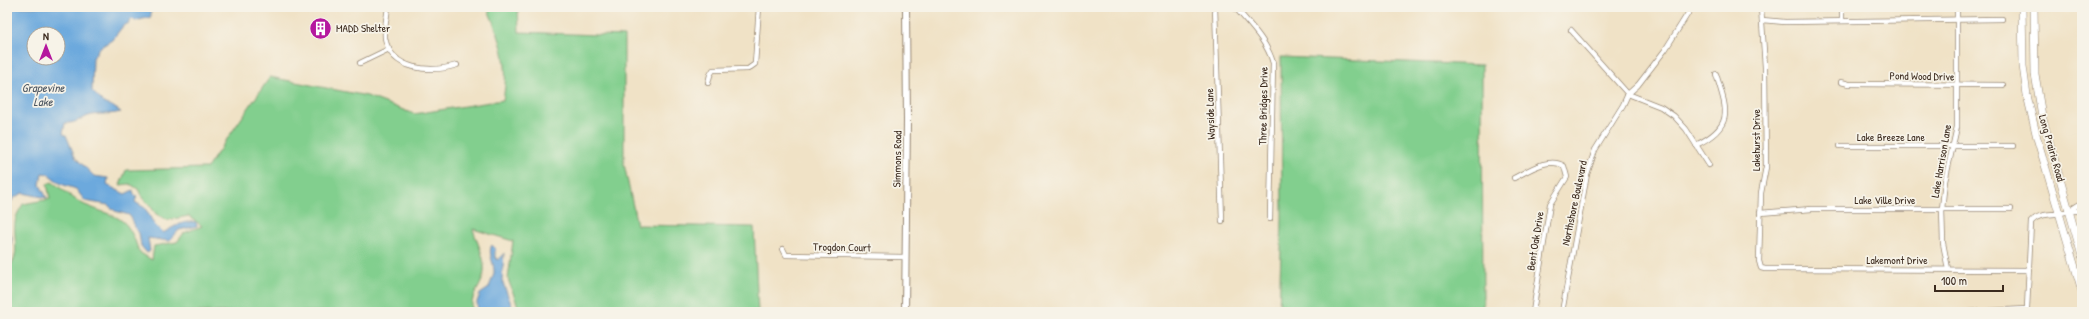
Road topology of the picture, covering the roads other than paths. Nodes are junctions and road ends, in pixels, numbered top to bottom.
1 (388, 7) edge
2 (758, 7) edge
3 (906, 7) edge
4 (1215, 7) edge
5 (1235, 7) edge
6 (1692, 7) edge
7 (1761, 7) edge
8 (1842, 7) edge
9 (1956, 7) edge
10 (2022, 7) edge
11 (2034, 7) edge
12 (1956, 19) junction
13 (2002, 19) dead end
14 (1762, 20) junction
15 (1842, 20) junction
16 (1571, 30) dead end
17 (389, 49) junction
18 (360, 64) dead end
19 (457, 65) dead end
20 (1716, 74) dead end
21 (1841, 82) dead end
22 (708, 83) dead end
23 (2003, 85) dead end
24 (1957, 86) junction
25 (1628, 94) junction
26 (1696, 145) junction
27 (1840, 146) dead end
28 (1953, 146) junction
29 (2013, 146) dead end
30 (1709, 165) dead end
31 (1514, 178) dead end
32 (2082, 203) edge
33 (1942, 209) junction
34 (2011, 209) dead end
35 (2069, 211) junction
36 (2082, 211) edge
37 (2060, 213) junction
38 (1760, 214) junction
39 (1270, 219) dead end
40 (1222, 221) dead end
41 (783, 249) dead end
42 (2082, 256) edge
43 (905, 257) junction
44 (1765, 269) joint
45 (1948, 269) junction
46 (2028, 270) junction
47 (2082, 291) edge
48 (2028, 311) edge
49 (905, 312) edge
50 (1533, 312) edge
51 (1562, 312) edge
52 (1968, 312) edge

1 - 17 street
2 - 22 street
3 - 43 street, Simmons Road
4 - 40 street, Wayside Lane
5 - 39 street, Three Bridges Drive
6 - 25 street, Northshore Boulevard
7 - 14 street, Lakehurst Drive
8 - 15 street
9 - 12 street, Lake Harrison Lane
10 - 37 main road, Long Prairie Road
11 - 35 main road, Long Prairie Road
12 - 13 street
12 - 15 street
12 - 24 street, Lake Harrison Lane
14 - 15 street
14 - 38 street, Lakehurst Drive
16 - 25 street
17 - 18 street
17 - 19 street
20 - 26 street
21 - 24 street, Pond Wood Drive
23 - 24 street, Pond Wood Drive
24 - 28 street, Lake Harrison Lane
25 - 26 street
25 - 51 street, Northshore Boulevard
26 - 30 street
27 - 28 street, Lake Breeze Lane
28 - 29 street, Lake Breeze Lane
28 - 33 street, Lake Harrison Lane
31 - 50 street, Bent Oak Drive
32 - 35 street
33 - 34 street, Lake Ville Drive
33 - 38 street, Lake Ville Drive
33 - 45 street, Lake Harrison Lane
35 - 36 street
35 - 37 street
35 - 42 main road, Long Prairie Road
37 - 46 street
37 - 47 main road, Long Prairie Road
38 - 44 street, Lakehurst Drive
41 - 43 street, Trogdon Court
43 - 49 street, Simmons Road
44 - 45 street, Lakemont Drive
45 - 46 street, Lakemont Drive
46 - 48 street
48 - 52 street

